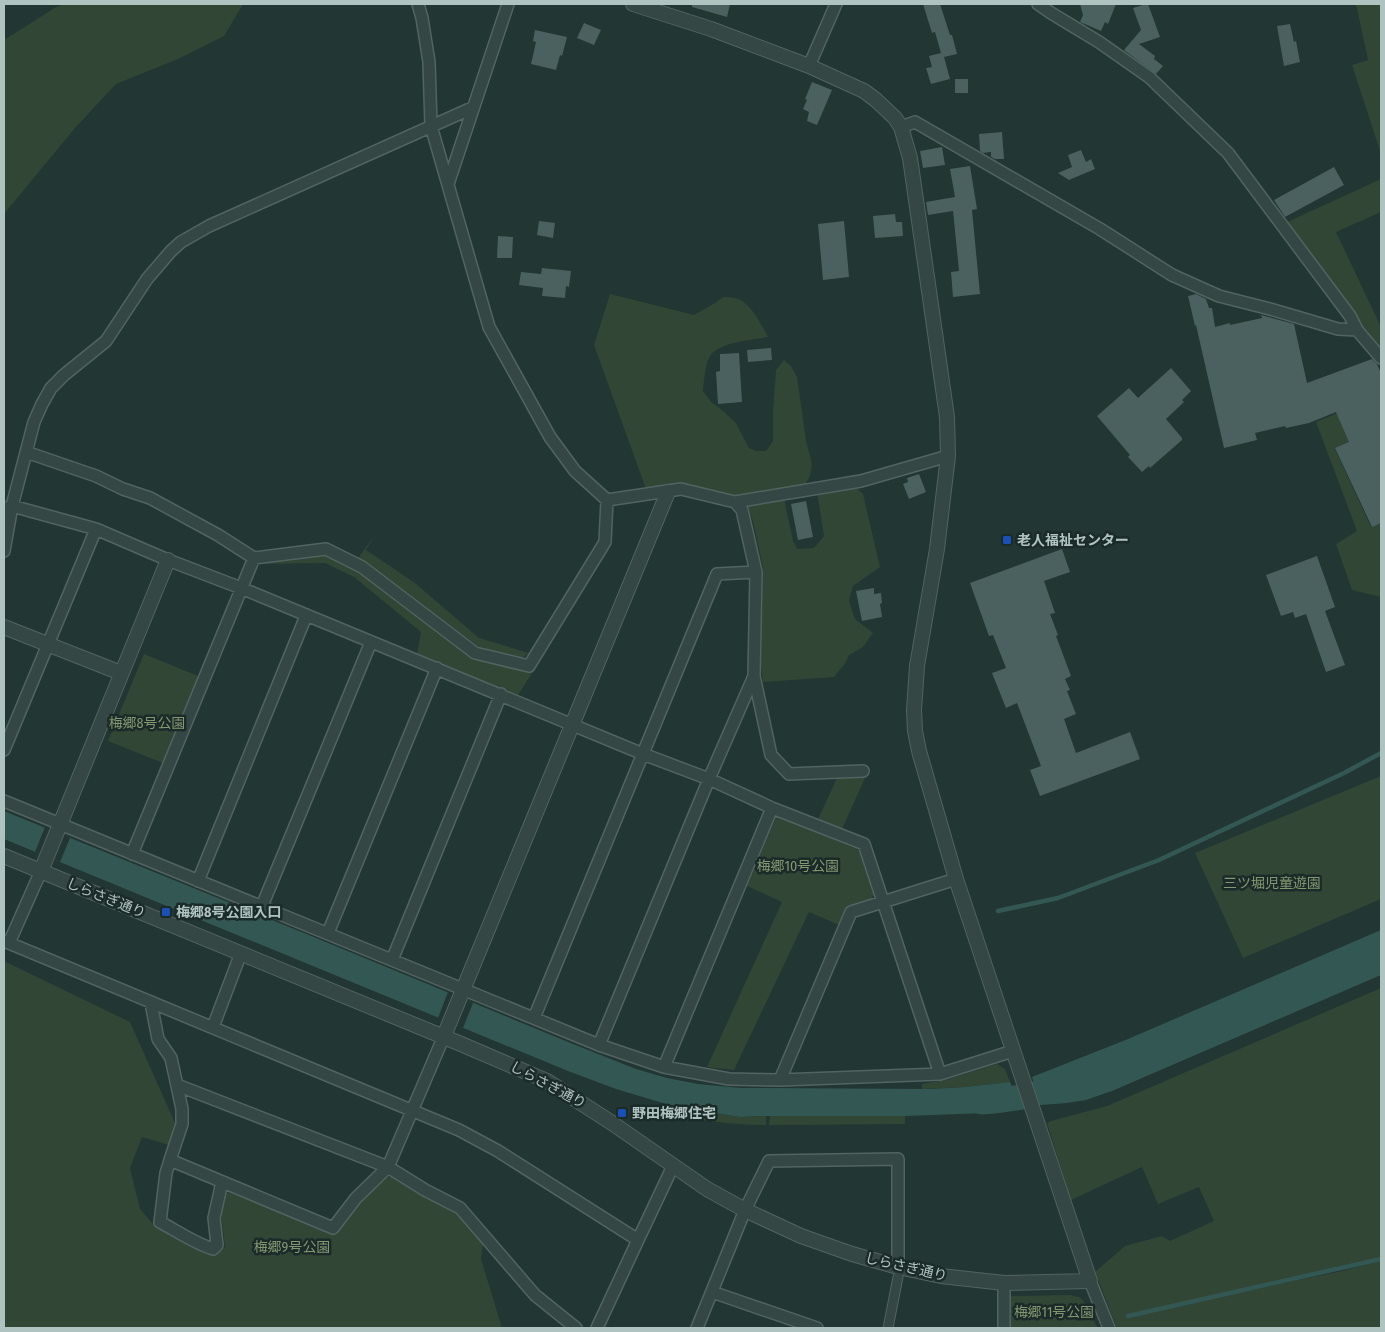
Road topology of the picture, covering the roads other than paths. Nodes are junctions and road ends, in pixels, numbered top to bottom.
1 (418, 4) edge
2 (508, 4) edge
3 (633, 4) edge
4 (836, 4) edge
5 (1038, 4) edge
6 (809, 66) junction
7 (472, 108) junction
8 (431, 126) junction
9 (901, 127) junction
10 (448, 184) junction
11 (1357, 330) junction
12 (1381, 358) edge
13 (26, 452) junction
14 (948, 456) junction
15 (668, 492) junction
16 (607, 500) junction
17 (735, 502) junction
18 (8, 508) edge
19 (96, 529) junction
20 (4, 551) edge
21 (254, 558) junction
22 (168, 560) junction
23 (756, 572) junction
24 (241, 588) junction
25 (306, 616) junction
26 (4, 627) edge
27 (371, 642) junction
28 (47, 644) junction
29 (437, 668) junction
30 (121, 673) junction
31 (754, 676) junction
32 (501, 694) junction
33 (4, 717) edge
34 (15, 722) junction
35 (573, 724) junction
36 (4, 750) edge
37 (643, 754) junction
38 (863, 770) dead end
39 (709, 779) junction
40 (4, 801) edge
41 (772, 808) junction
42 (58, 828) junction
43 (132, 854) junction
44 (4, 856) edge
45 (43, 865) junction
46 (956, 879) junction
47 (198, 881) junction
48 (883, 902) junction
49 (262, 906) junction
50 (328, 934) junction
51 (7, 942) edge
52 (241, 953) junction
53 (392, 960) junction
54 (462, 994) junction
55 (151, 1003) junction
56 (534, 1018) junction
57 (213, 1027) junction
58 (444, 1036) junction
59 (599, 1045) junction
60 (1013, 1051) junction
61 (664, 1067) junction
62 (940, 1074) junction
63 (780, 1080) junction
64 (178, 1085) junction
65 (412, 1111) junction
66 (170, 1160) junction
67 (673, 1166) junction
68 (388, 1167) junction
69 (222, 1182) junction
70 (746, 1210) junction
71 (638, 1240) junction
72 (898, 1272) junction
73 (1090, 1281) junction
74 (1004, 1284) junction
75 (712, 1292) junction
76 (576, 1328) edge
77 (596, 1328) edge
78 (697, 1328) edge
79 (817, 1328) edge
80 (888, 1328) edge
81 (1004, 1328) edge
82 (1109, 1328) edge

1 - 8 street
2 - 7 street
3 - 6 street
4 - 6 street
5 - 11 street
6 - 9 street
7 - 8 street
7 - 10 street
8 - 10 street
8 - 13 street
9 - 11 street
9 - 14 street
10 - 16 street
11 - 12 street
13 - 18 street
13 - 21 street
14 - 17 street
14 - 46 street
15 - 16 street
15 - 17 street
15 - 35 street
16 - 21 street
17 - 23 street
18 - 19 street
18 - 20 street
19 - 22 street
19 - 28 street
21 - 24 street
22 - 24 street
22 - 30 street
23 - 31 street
23 - 37 street
24 - 25 street
24 - 43 street
25 - 27 street
25 - 47 street
26 - 28 street
27 - 29 street
27 - 49 street
28 - 30 street
28 - 34 street
29 - 32 street
29 - 50 street
30 - 42 street
31 - 38 street
31 - 39 street
32 - 35 street
32 - 53 street
33 - 34 street
34 - 36 street
35 - 37 street
35 - 54 street
37 - 39 street
37 - 56 street
39 - 41 street
39 - 59 street
40 - 42 street
41 - 48 street
41 - 61 street
42 - 43 street
42 - 45 street
43 - 47 street
44 - 45 street, しらさぎ通り
45 - 51 street
45 - 52 street, しらさぎ通り
46 - 48 street
46 - 60 street
47 - 49 street
48 - 62 street
48 - 63 street
49 - 50 street
50 - 53 street
51 - 55 street
52 - 57 street
52 - 58 street, しらさぎ通り
53 - 54 street
54 - 56 street
54 - 58 street
55 - 57 street
55 - 64 street
56 - 59 street
57 - 65 street
58 - 65 street
58 - 67 street, しらさぎ通り
59 - 61 street
60 - 62 street
60 - 73 street
61 - 63 street
62 - 63 street
64 - 66 street
64 - 68 street
65 - 68 street
65 - 71 street
66 - 69 street
66 - 69 street
67 - 70 street, しらさぎ通り
67 - 71 street
68 - 69 street
68 - 76 street
70 - 72 street, しらさぎ通り
70 - 72 street
70 - 75 street
71 - 77 street
72 - 74 street, しらさぎ通り
72 - 80 street
73 - 74 street, しらさぎ通り
73 - 82 street
74 - 81 street
75 - 78 street
75 - 79 street

